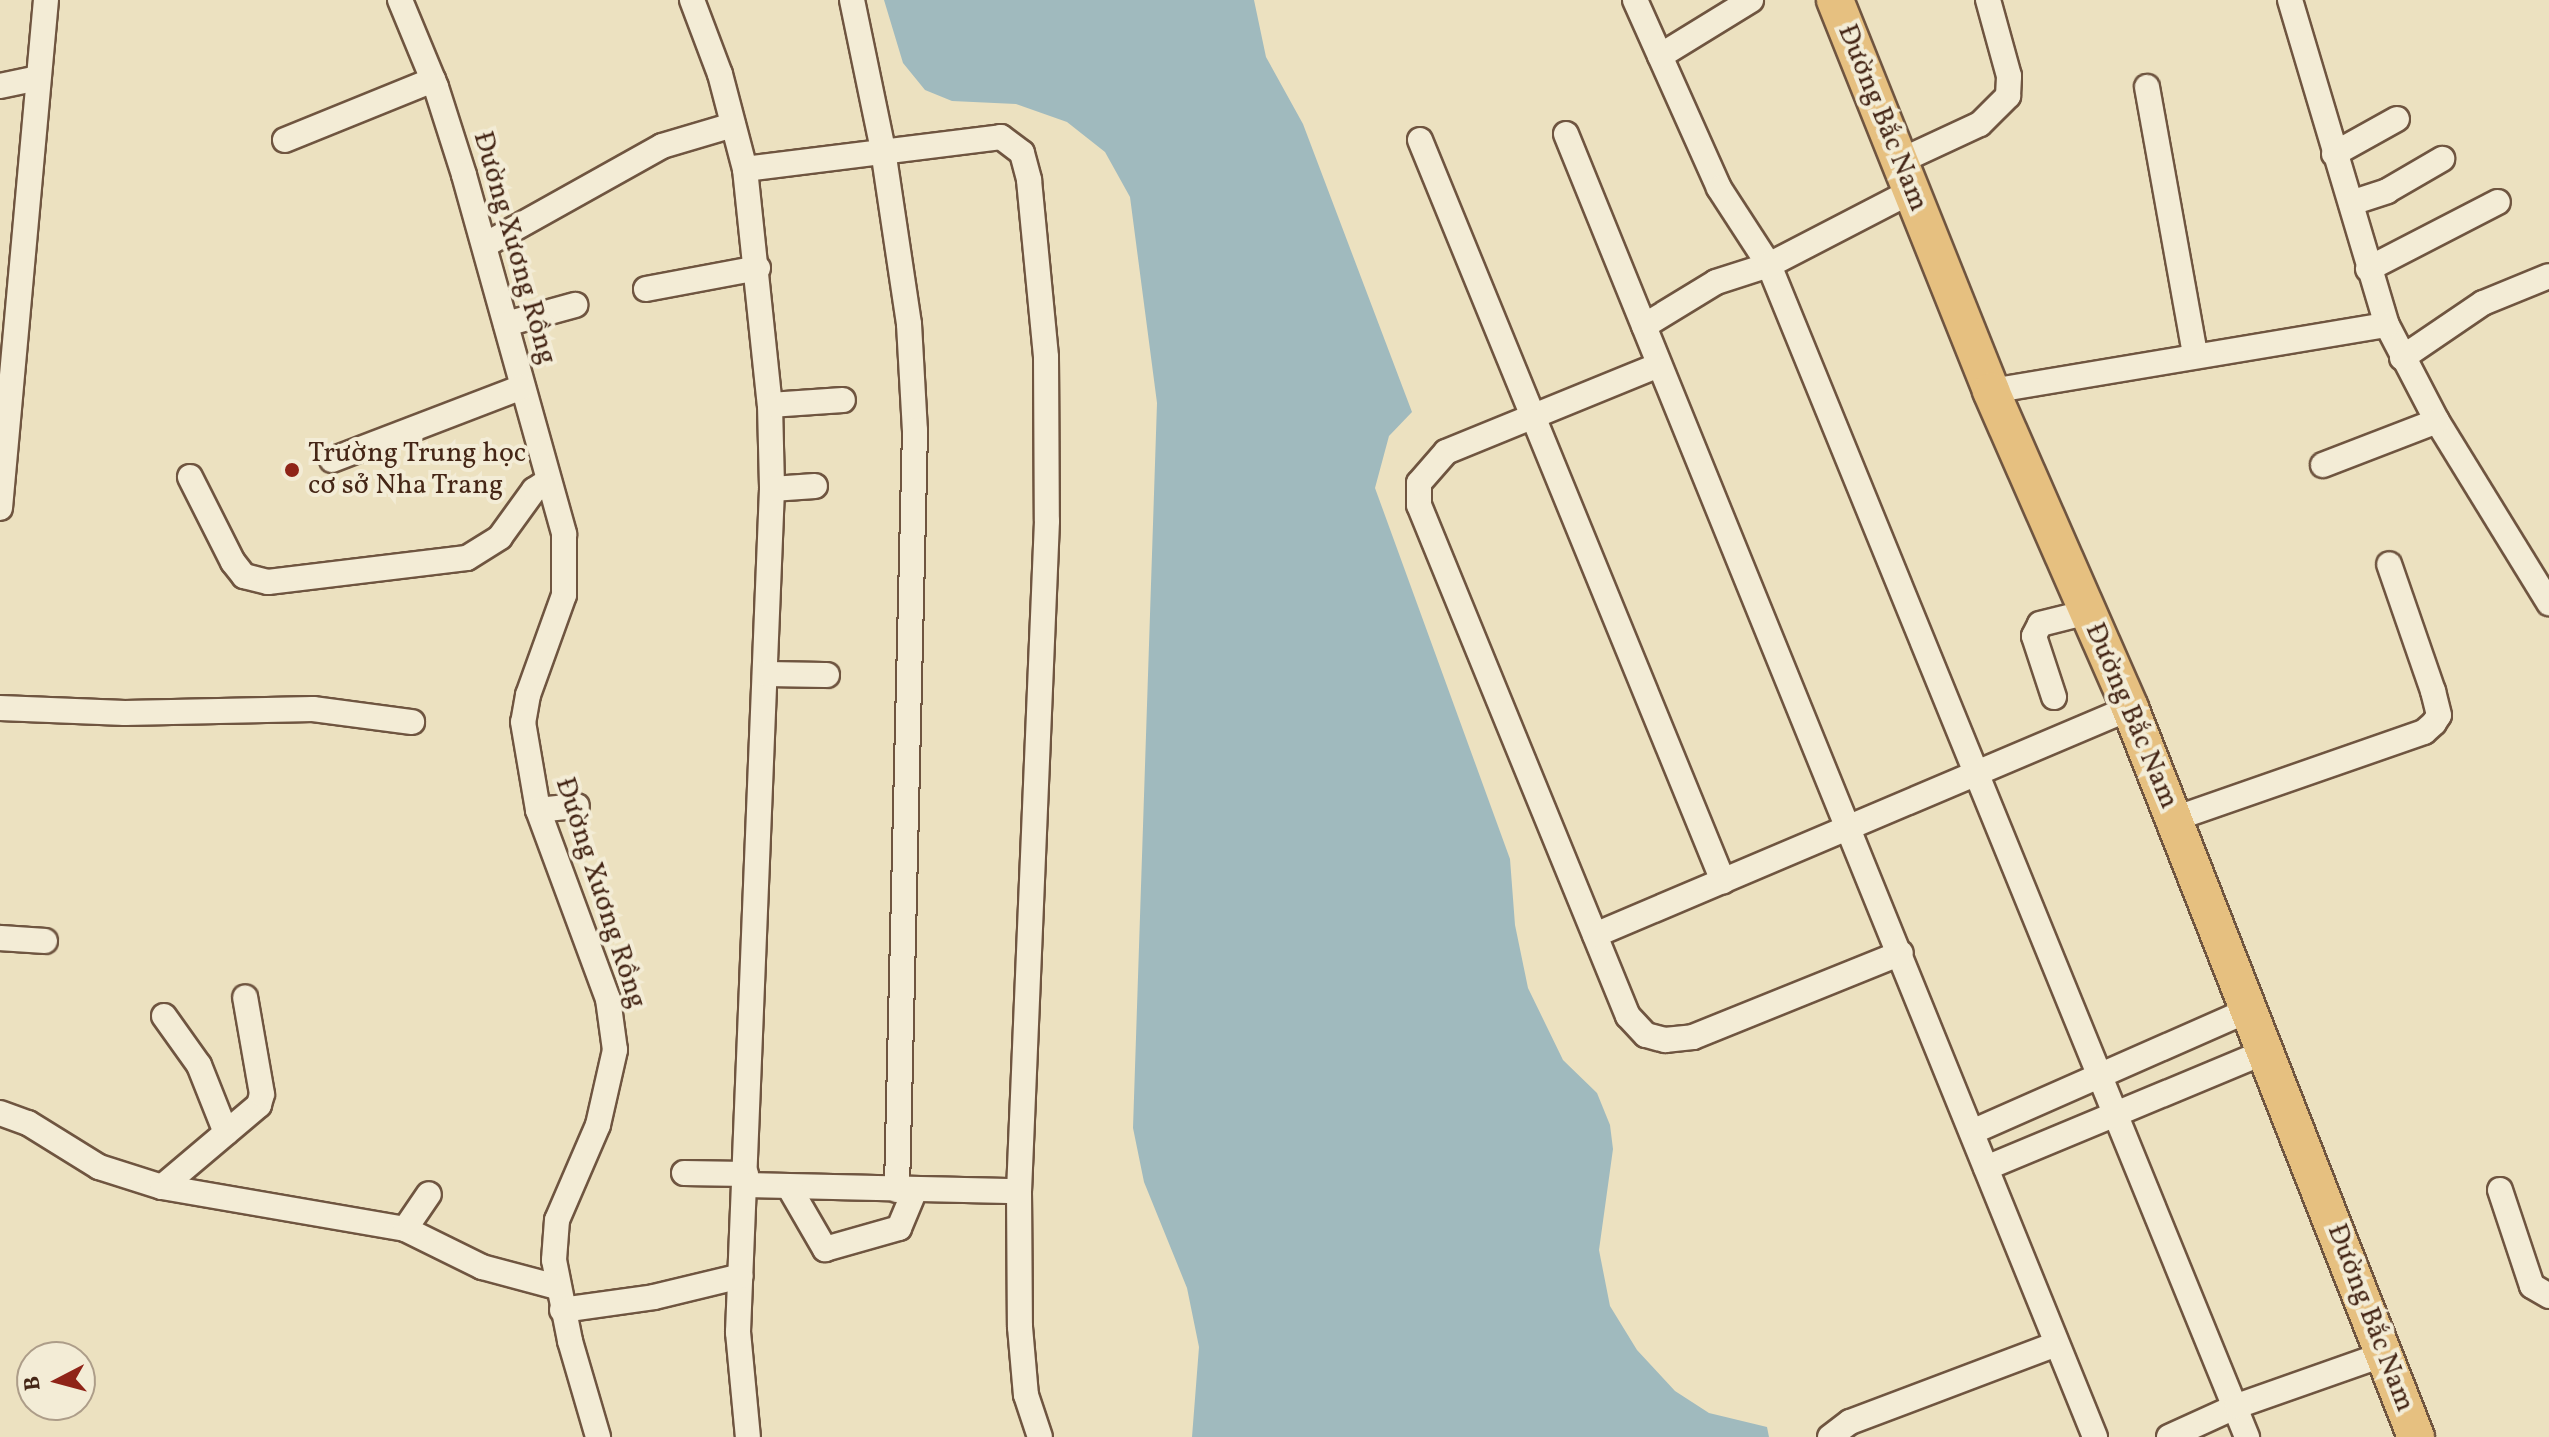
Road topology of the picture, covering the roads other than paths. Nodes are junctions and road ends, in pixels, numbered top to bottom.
1 (46, 0) edge
2 (400, 0) edge
3 (692, 0) edge
4 (852, 0) edge
5 (1635, 0) edge
6 (1751, 0) edge
7 (1835, 0) edge
8 (1988, 0) edge
9 (2290, 0) edge
10 (1660, 56) junction
11 (38, 78) junction
12 (433, 80) junction
13 (0, 86) edge
14 (2147, 87) dead end
15 (2397, 119) dead end
16 (733, 125) junction
17 (1566, 134) dead end
18 (285, 140) dead end
19 (1420, 140) dead end
20 (883, 150) junction
21 (2334, 154) junction
22 (2442, 159) dead end
23 (745, 169) junction
24 (1905, 176) junction
25 (2498, 202) dead end
26 (2351, 203) junction
27 (485, 245) junction
28 (1769, 265) junction
29 (758, 268) junction
30 (2368, 269) junction
31 (2549, 276) edge
32 (646, 289) dead end
33 (575, 305) dead end
34 (506, 324) junction
35 (2387, 325) junction
36 (1644, 326) junction
37 (2195, 355) junction
38 (2402, 358) junction
39 (1659, 365) junction
40 (522, 387) junction
41 (1991, 391) junction
42 (843, 400) dead end
43 (770, 405) junction
44 (1533, 414) junction
45 (2437, 421) junction
46 (332, 460) dead end
47 (2323, 465) dead end
48 (190, 477) dead end
49 (548, 481) junction
50 (815, 486) dead end
51 (772, 489) junction
52 (0, 508) edge
53 (2389, 564) dead end
54 (2549, 603) edge
55 (2088, 612) junction
56 (765, 674) junction
57 (827, 675) dead end
58 (2054, 697) dead end
59 (0, 708) edge
60 (2130, 708) junction
61 (412, 722) dead end
62 (1977, 772) junction
63 (577, 806) dead end
64 (538, 810) junction
65 (2174, 819) junction
66 (1852, 828) junction
67 (1723, 881) junction
68 (1595, 935) junction
69 (0, 938) edge
70 (45, 941) dead end
71 (1901, 953) junction
72 (245, 997) dead end
73 (2249, 1010) junction
74 (164, 1016) dead end
75 (2267, 1051) junction
76 (2101, 1077) junction
77 (0, 1113) edge
78 (2116, 1114) junction
79 (1972, 1132) junction
80 (226, 1133) junction
81 (1986, 1168) junction
82 (684, 1173) dead end
83 (746, 1180) junction
84 (162, 1187) junction
85 (789, 1187) junction
86 (906, 1190) junction
87 (2500, 1190) dead end
88 (1019, 1191) junction
89 (429, 1194) dead end
90 (405, 1229) junction
91 (741, 1276) junction
92 (2549, 1296) edge
93 (559, 1299) junction
94 (2056, 1344) junction
95 (2385, 1354) junction
96 (2237, 1406) junction
97 (598, 1437) edge
98 (748, 1437) edge
99 (1040, 1437) edge
100 (1830, 1437) edge
101 (2095, 1437) edge
102 (2169, 1437) edge
103 (2247, 1437) edge
104 (2416, 1437) edge

1 - 11 street
2 - 12 street, Đường Xương Rồng
3 - 16 street
4 - 20 street
5 - 10 street
6 - 10 street
7 - 24 highway, Đường Bắc Nam
8 - 24 street
9 - 21 street
10 - 28 street
11 - 13 street
11 - 52 street
12 - 18 street
12 - 27 street, Đường Xương Rồng
14 - 37 street
15 - 21 street
16 - 23 street
16 - 27 street
17 - 36 street
19 - 44 street
20 - 23 street
20 - 86 street
20 - 88 street
21 - 26 street
22 - 26 street
23 - 29 street
24 - 28 street
24 - 41 highway, Đường Bắc Nam
25 - 30 street
26 - 30 street
27 - 34 street, Đường Xương Rồng
28 - 36 street
28 - 62 street
29 - 32 street
29 - 43 street
30 - 35 street
31 - 38 street
33 - 34 street
34 - 40 street, Đường Xương Rồng
35 - 37 street
35 - 38 street
36 - 39 street
37 - 41 street
38 - 45 street
39 - 44 street
39 - 66 street
40 - 46 street
40 - 49 street, Đường Xương Rồng
41 - 55 highway, Đường Bắc Nam
42 - 43 street
43 - 51 street
44 - 67 street
44 - 68 street
45 - 47 street
45 - 54 street
48 - 49 street
49 - 64 street, Đường Xương Rồng
50 - 51 street
51 - 56 street
53 - 65 street
55 - 58 street
55 - 60 highway, Đường Bắc Nam
56 - 57 street
56 - 83 street
59 - 61 street
60 - 62 street
60 - 65 highway, Đường Bắc Nam
62 - 66 street
62 - 76 street
63 - 64 street
64 - 93 street, Đường Xương Rồng
65 - 73 highway, Đường Bắc Nam
66 - 67 street
66 - 71 street
67 - 68 street
68 - 71 street
69 - 70 street
71 - 79 street
72 - 80 street
73 - 75 highway, Đường Bắc Nam
73 - 76 street
74 - 80 street
75 - 78 street
75 - 95 highway, Đường Bắc Nam
76 - 78 street
76 - 79 street
77 - 84 street
78 - 81 street
78 - 96 street
79 - 81 street
80 - 84 street
81 - 94 street
82 - 83 street
83 - 85 street
83 - 91 street
84 - 90 street
85 - 86 street
85 - 86 street
86 - 88 street
87 - 92 street
88 - 99 street
89 - 90 street
90 - 93 street
91 - 93 street
91 - 98 street
93 - 97 street, Đường Xương Rồng
94 - 100 street
94 - 101 street
95 - 96 street
95 - 104 highway, Đường Bắc Nam
96 - 102 street
96 - 103 street

